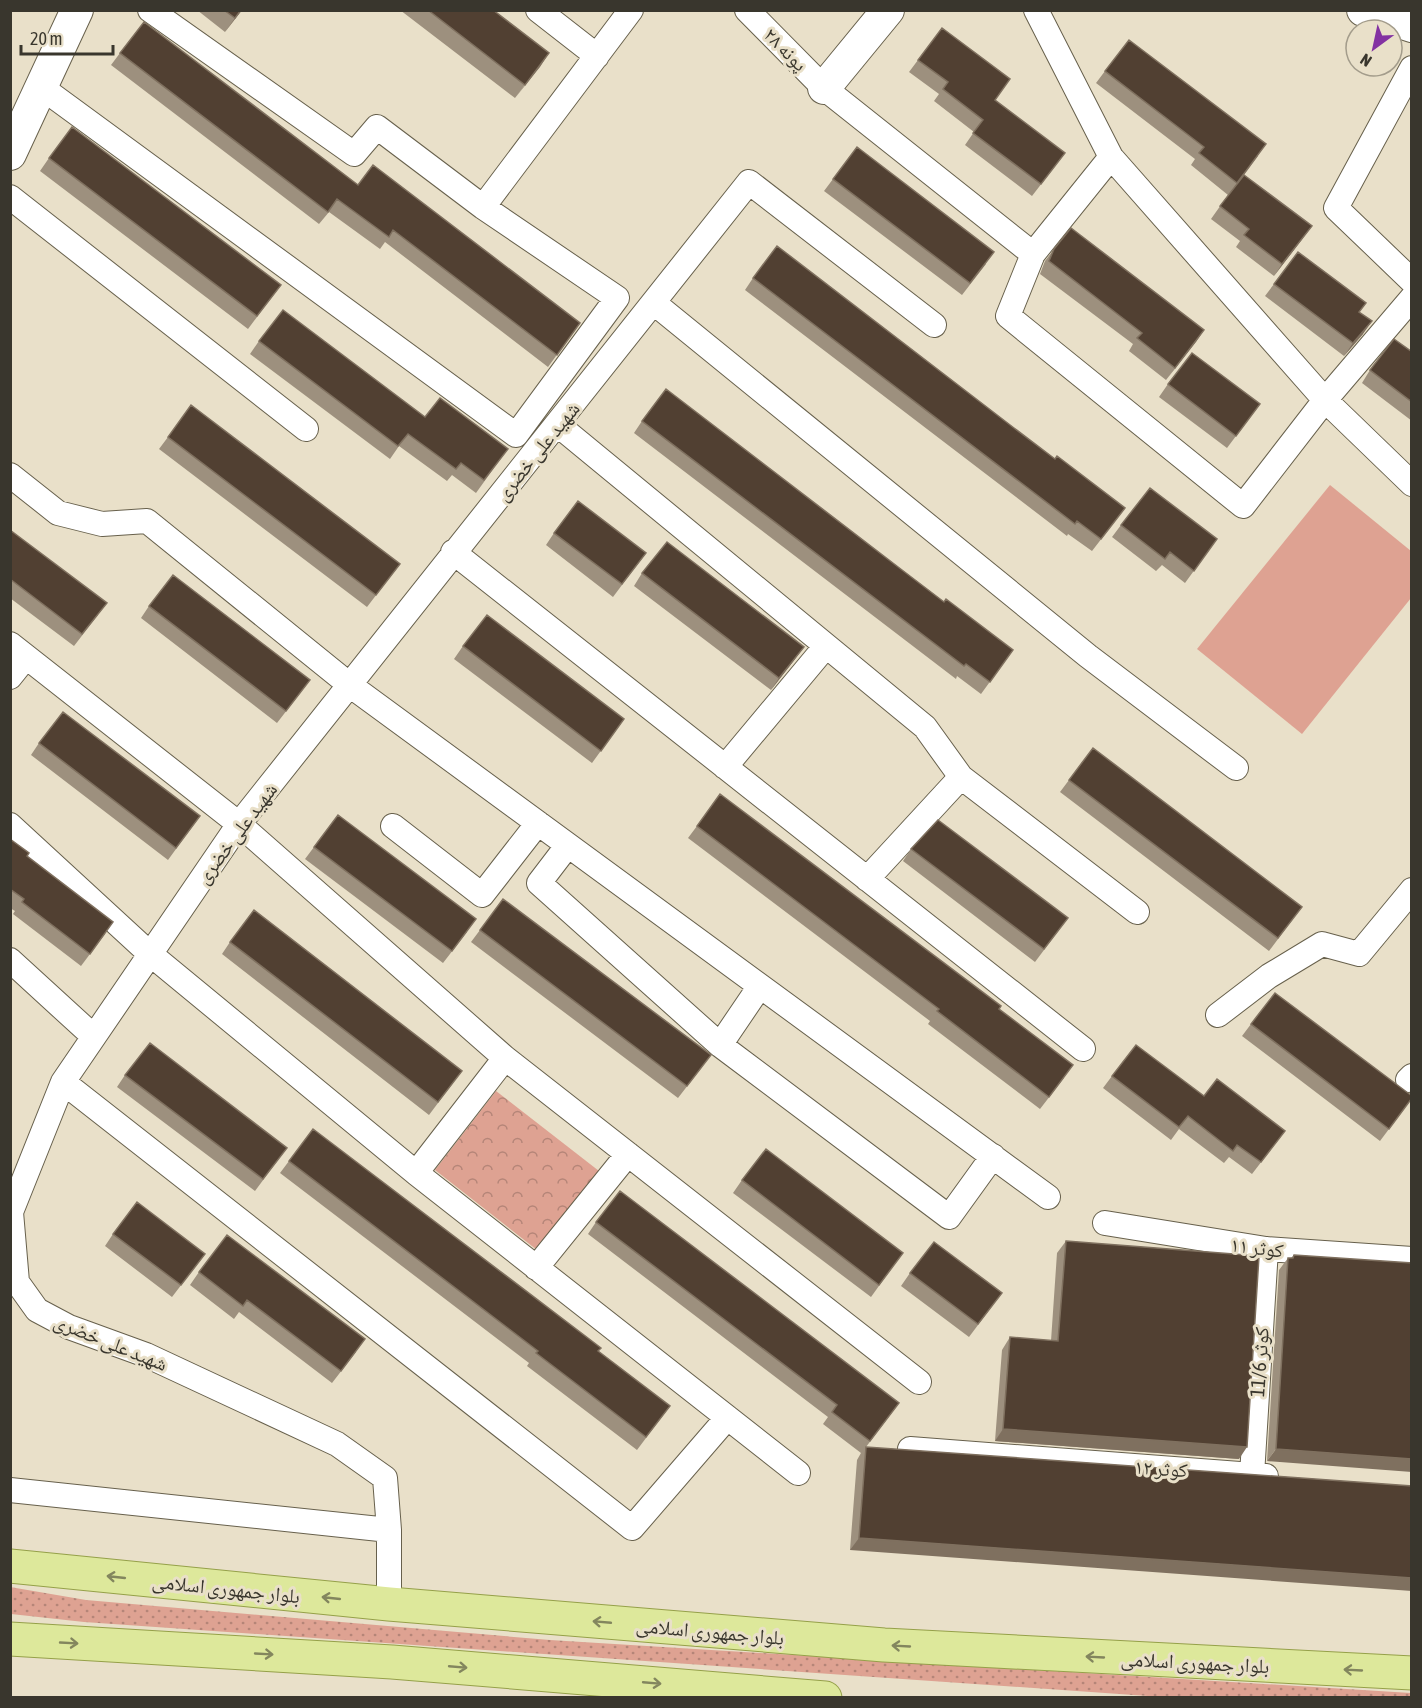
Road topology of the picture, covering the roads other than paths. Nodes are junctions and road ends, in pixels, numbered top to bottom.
1 (77, 10) edge
2 (150, 10) edge
3 (538, 10) edge
4 (631, 10) edge
5 (747, 10) edge
6 (888, 10) edge
7 (1036, 10) edge
8 (1363, 10) edge
9 (1412, 26) edge
10 (597, 56) junction
11 (1412, 68) edge
12 (41, 87) junction
13 (824, 88) junction
14 (10, 154) edge
15 (1111, 157) junction
16 (10, 197) edge
17 (483, 207) junction
18 (1033, 254) junction
19 (1412, 281) edge
20 (1412, 298) edge
21 (654, 303) junction
22 (934, 325) dead end
23 (1325, 400) junction
24 (558, 425) junction
25 (306, 429) dead end
26 (10, 475) edge
27 (1412, 484) edge
28 (453, 552) junction
29 (826, 646) junction
30 (18, 651) edge
31 (10, 678) edge
32 (351, 686) junction
33 (725, 767) junction
34 (1236, 768) dead end
35 (961, 777) junction
36 (538, 823) junction
37 (239, 824) junction
38 (10, 825) edge
39 (393, 826) dead end
40 (568, 845) junction
41 (867, 879) junction
42 (1412, 890) edge
43 (1137, 912) dead end
44 (149, 953) junction
45 (10, 960) edge
46 (760, 986) junction
47 (1218, 1015) dead end
48 (93, 1036) junction
49 (720, 1045) junction
50 (1083, 1049) dead end
51 (505, 1058) junction
52 (63, 1082) junction
53 (628, 1154) junction
54 (993, 1156) junction
55 (416, 1173) junction
56 (1048, 1197) dead end
57 (1105, 1223) dead end
58 (1266, 1249) junction
59 (1412, 1259) edge
60 (536, 1268) junction
61 (919, 1382) dead end
62 (726, 1418) junction
63 (910, 1449) edge
64 (798, 1473) dead end
65 (1252, 1475) junction
66 (1286, 1477) edge
67 (10, 1490) edge
68 (389, 1530) junction
69 (10, 1566) edge
70 (389, 1604) junction
71 (10, 1639) edge
72 (1412, 1673) edge
73 (825, 1698) edge

1 - 12 street
2 - 17 street
3 - 10 street
4 - 10 street
5 - 13 street, پونه ۲۸
6 - 13 street
7 - 15 street
8 - 9 street
10 - 17 street
11 - 19 street
12 - 14 street
12 - 17 street
13 - 18 street, پونه ۲۸
15 - 18 street
15 - 23 street
16 - 25 street
18 - 23 street
20 - 23 street
21 - 22 street, شهید علی خضری
21 - 24 street, شهید علی خضری
21 - 34 street
23 - 27 street
24 - 28 street, شهید علی خضری
24 - 29 street
26 - 32 street
28 - 32 street, شهید علی خضری
28 - 33 street
29 - 33 street
29 - 35 street
30 - 31 street
30 - 37 street
32 - 36 street
32 - 37 street, شهید علی خضری
33 - 41 street
35 - 41 street
35 - 43 street
36 - 39 street
36 - 40 street
37 - 44 street, شهید علی خضری
37 - 51 street
38 - 44 street
40 - 46 street
40 - 49 street
41 - 50 street
42 - 47 street
44 - 48 street, شهید علی خضری
44 - 55 street
45 - 48 street
46 - 49 street
46 - 54 street
48 - 52 street, شهید علی خضری
49 - 54 street
51 - 53 street
51 - 55 street
52 - 62 street
52 - 68 street, شهید علی خضری
53 - 60 street
53 - 61 street
54 - 56 street
55 - 60 street
57 - 58 street, کوثر ۱۱
58 - 59 street, کوثر ۱۱
58 - 65 street, کوثر 11/6
60 - 62 street
62 - 64 street
63 - 65 street, کوثر ۱۲
65 - 66 street, کوثر ۱۲
67 - 68 street
68 - 70 street, شهید علی خضری
70 -> 69 main road, بلوار جمهوری اسلامی
72 -> 70 main road, بلوار جمهوری اسلامی
71 -> 73 main road

